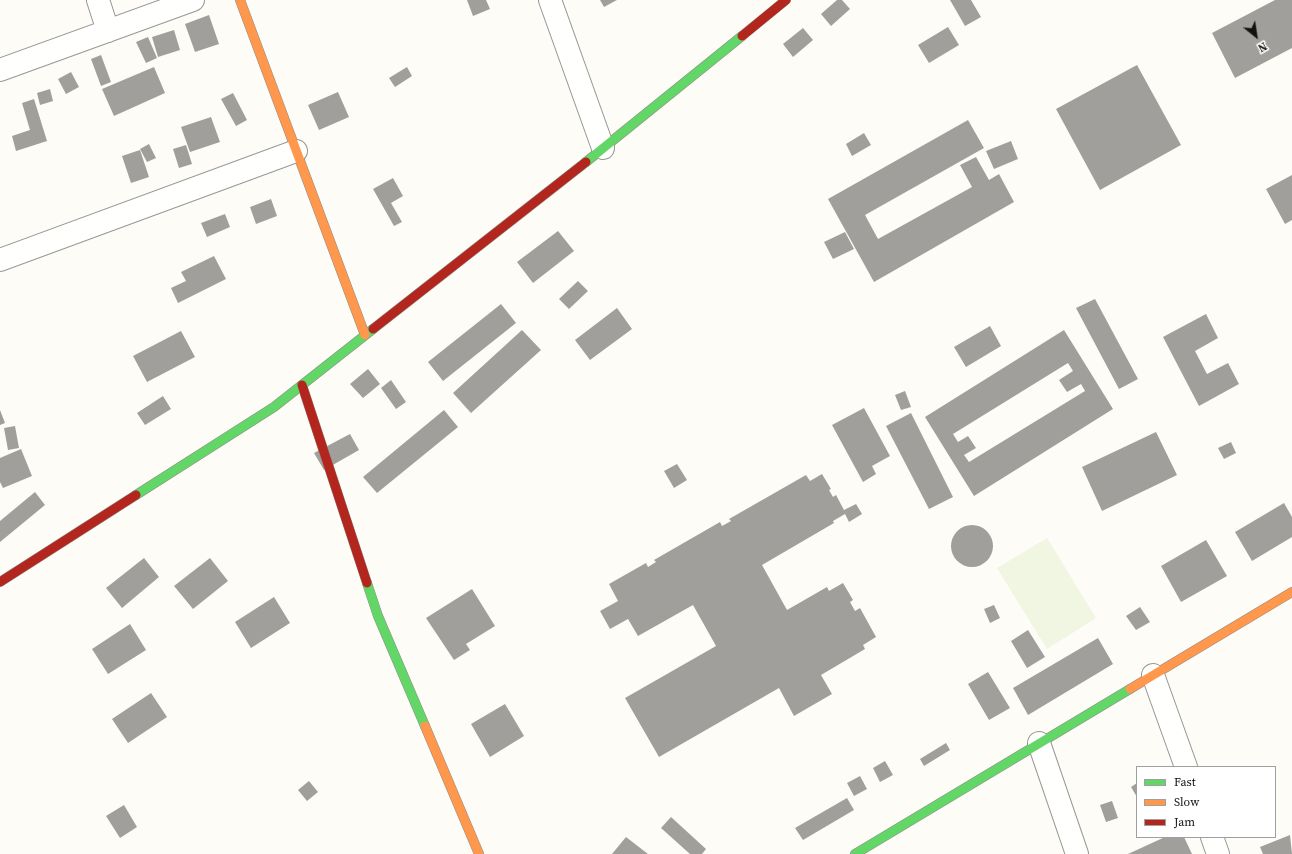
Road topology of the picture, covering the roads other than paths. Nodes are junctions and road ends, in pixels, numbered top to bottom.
1 (98, 0) edge
2 (193, 0) edge
3 (240, 0) edge
4 (550, 0) edge
5 (786, 0) edge
6 (108, 31) junction
7 (0, 70) edge
8 (604, 148) junction
9 (296, 151) junction
10 (0, 260) edge
11 (365, 335) junction
12 (302, 385) junction
13 (0, 582) edge
14 (1292, 592) edge
15 (1154, 675) junction
16 (1040, 743) junction
17 (1186, 766) edge
18 (1212, 838) edge
19 (479, 854) edge
20 (856, 854) edge
21 (1077, 854) edge
22 (1218, 854) edge

1 - 6 street
2 - 6 street
3 - 9 street
4 - 8 street
5 - 8 street
6 - 7 street
8 - 11 street
9 - 10 street
9 - 11 street
11 - 12 street
12 - 13 street
12 - 19 street
14 - 15 street
15 - 16 street
15 - 17 street
16 - 20 street
16 - 21 street
18 - 22 street

